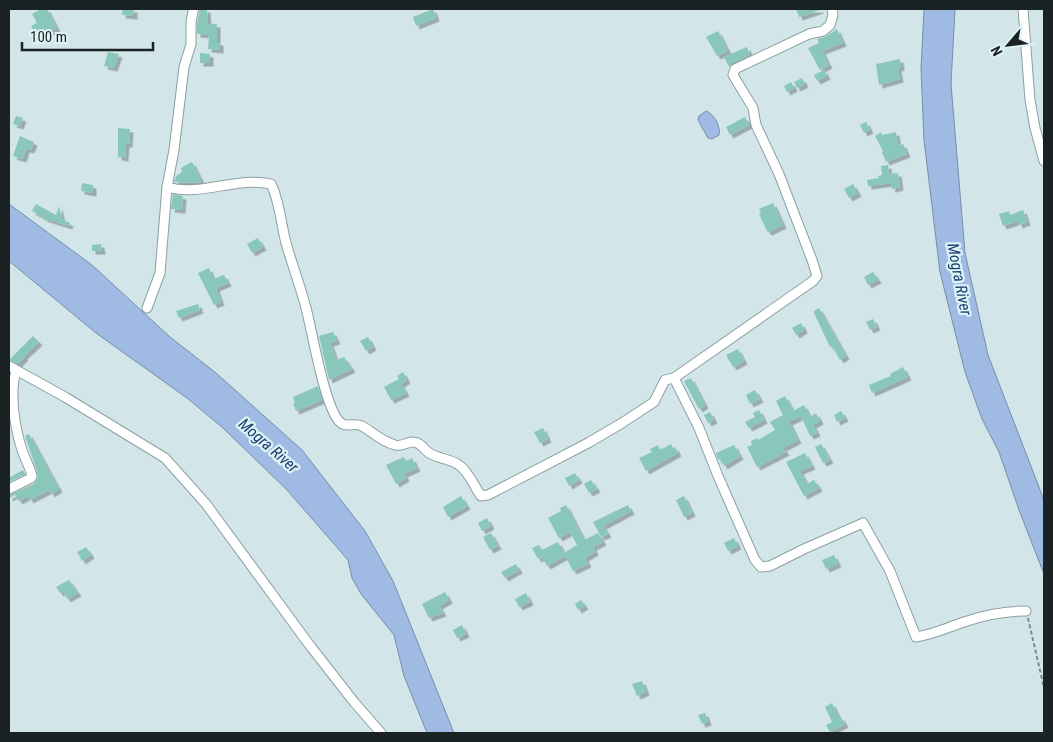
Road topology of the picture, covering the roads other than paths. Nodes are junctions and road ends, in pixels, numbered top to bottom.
1 (194, 9) edge
2 (832, 9) edge
3 (1023, 9) edge
4 (1044, 161) edge
5 (167, 187) junction
6 (147, 308) dead end
7 (12, 369) edge
8 (674, 378) junction
9 (9, 489) edge
10 (1026, 611) road end
11 (381, 733) edge

1 - 5 street
2 - 8 street
3 - 4 street
5 - 6 street
5 - 8 street
7 - 9 street
7 - 11 street
8 - 10 street

